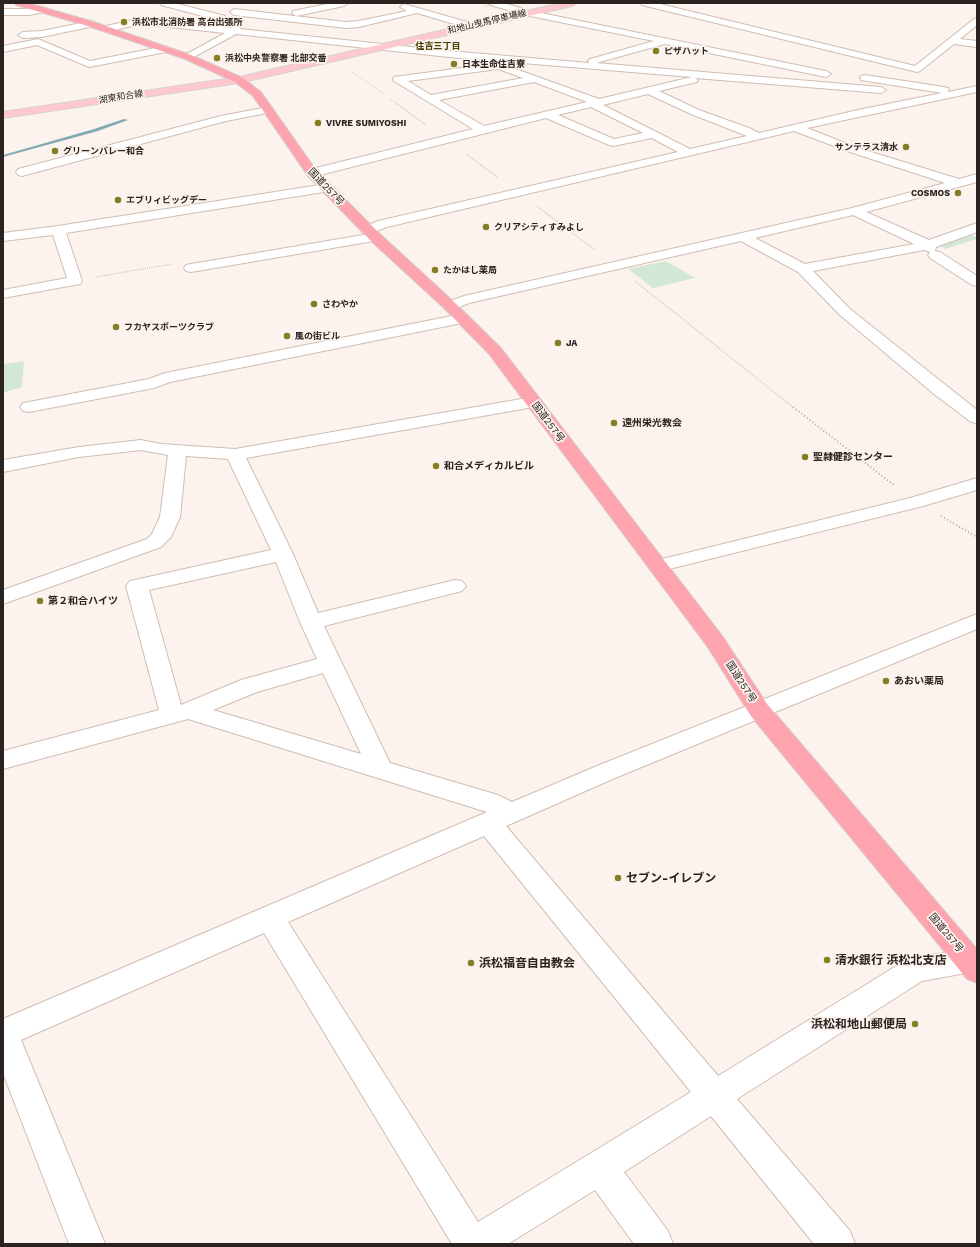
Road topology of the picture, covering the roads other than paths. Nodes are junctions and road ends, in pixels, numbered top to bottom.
1 (19, 3) edge
2 (164, 3) edge
3 (239, 3) edge
4 (344, 3) edge
5 (516, 3) edge
6 (572, 3) edge
7 (645, 3) edge
8 (489, 4) edge
9 (396, 5) dead end
10 (543, 9) junction
11 (42, 10) junction
12 (417, 11) junction
13 (3, 12) edge
14 (234, 12) junction
15 (530, 12) junction
16 (277, 17) junction
17 (977, 21) edge
18 (91, 24) junction
19 (471, 26) junction
20 (237, 27) junction
21 (105, 29) junction
22 (15, 35) dead end
23 (280, 36) junction
24 (666, 41) junction
25 (952, 41) junction
26 (977, 44) edge
27 (384, 46) junction
28 (3, 49) edge
29 (166, 49) junction
30 (188, 57) junction
31 (329, 59) junction
32 (580, 64) junction
33 (606, 67) junction
34 (917, 69) junction
35 (567, 74) dead end
36 (838, 75) junction
37 (854, 75) dead end
38 (552, 76) dead end
39 (708, 76) junction
40 (536, 79) junction
41 (239, 80) junction
42 (901, 83) junction
43 (884, 88) junction
44 (977, 89) edge
45 (651, 91) junction
46 (960, 92) junction
47 (977, 94) edge
48 (942, 96) junction
49 (430, 98) junction
50 (977, 100) edge
51 (596, 103) junction
52 (268, 110) junction
53 (858, 113) junction
54 (3, 115) edge
55 (548, 115) junction
56 (796, 128) junction
57 (482, 130) junction
58 (652, 135) junction
59 (758, 137) junction
60 (690, 153) junction
61 (22, 172) dead end
62 (312, 173) junction
63 (977, 178) edge
64 (958, 183) junction
65 (326, 188) junction
66 (977, 190) edge
67 (854, 211) junction
68 (58, 230) junction
69 (975, 230) edge
70 (372, 233) junction
71 (742, 236) junction
72 (3, 237) edge
73 (932, 250) junction
74 (949, 251) dead end
75 (191, 268) road end
76 (803, 269) junction
77 (977, 282) edge
78 (3, 294) edge
79 (450, 306) junction
80 (462, 319) junction
81 (533, 402) junction
82 (29, 407) dead end
83 (977, 418) edge
84 (178, 449) junction
85 (235, 454) junction
86 (3, 466) edge
87 (977, 484) edge
88 (283, 554) junction
89 (657, 566) junction
90 (455, 586) dead end
91 (3, 597) edge
92 (977, 620) edge
93 (311, 622) junction
94 (331, 663) junction
95 (759, 710) junction
96 (180, 713) junction
97 (3, 760) edge
98 (380, 769) junction
99 (501, 819) junction
100 (269, 917) junction
101 (973, 965) edge
102 (3, 1034) edge
103 (714, 1096) junction
104 (600, 1168) junction
105 (87, 1244) edge
106 (474, 1244) edge
107 (655, 1244) edge
108 (837, 1244) edge

1 - 11 highway, 国道257号
2 - 20 street
3 - 14 street
4 - 16 street
5 - 10 street
6 - 10 main road, 和地山曳馬停車場線
7 - 34 street
8 - 15 street
9 - 12 street
10 - 15 main road, 和地山曳馬停車場線
10 - 36 street
11 - 13 street
11 - 18 highway, 国道257号
12 - 16 street
12 - 19 street
14 - 16 street
14 - 20 street
15 - 19 main road, 和地山曳馬停車場線
15 - 24 street
17 - 25 street
18 - 21 highway, 国道257号
18 - 22 street
19 - 27 main road, 和地山曳馬停車場線
20 - 21 street
20 - 23 street
20 - 30 street
21 - 29 highway, 国道257号
23 - 27 street
23 - 31 street
24 - 32 street
24 - 36 street
25 - 26 street
25 - 34 street
27 - 31 main road, 和地山曳馬停車場線
27 - 32 street
28 - 29 street
29 - 30 highway, 国道257号
30 - 41 highway, 国道257号
31 - 41 main road, 和地山曳馬停車場線
32 - 33 street
33 - 35 street
33 - 39 street
34 - 42 street
36 - 43 street
37 - 42 street
38 - 40 street
39 - 43 street
39 - 45 street
40 - 49 street
40 - 49 street
40 - 51 street
41 - 52 highway, 国道257号
41 - 54 main road, 湖東和合線
42 - 46 street
43 - 48 street
43 - 53 street
44 - 46 street
45 - 51 street
45 - 59 street
46 - 47 street
46 - 48 street
48 - 50 street
48 - 53 street
49 - 57 street
51 - 55 street
51 - 58 street
52 - 61 street
52 - 62 highway, 国道257号
53 - 56 street
55 - 57 street
55 - 58 street
56 - 59 street
56 - 64 street
57 - 62 street
58 - 60 street
59 - 60 street
60 - 70 street
62 - 65 highway, 国道257号
63 - 64 street
64 - 66 street
64 - 67 street
65 - 68 street
65 - 70 highway, 国道257号
67 - 71 street
67 - 73 street
68 - 72 street
68 - 78 street
69 - 73 street
70 - 75 street
70 - 79 highway, 国道257号
71 - 76 street
71 - 79 street
73 - 74 street
73 - 76 street
73 - 77 street
76 - 83 street
79 - 80 highway, 国道257号
80 - 81 highway, 国道257号
80 - 82 street
81 - 85 street
81 - 89 highway, 国道257号
84 - 85 street
84 - 86 street
84 - 91 street
85 - 88 street
87 - 89 street
88 - 93 street
88 - 96 street
89 - 95 highway, 国道257号
90 - 93 street
92 - 95 street
93 - 94 street
94 - 96 street
94 - 98 street
95 - 99 street
95 - 101 highway, 国道257号
96 - 97 street
96 - 98 street
98 - 99 street
99 - 100 street
99 - 103 street
100 - 102 street
100 - 106 street
101 - 103 street
102 - 105 street
103 - 104 street
103 - 108 street
104 - 106 street
104 - 107 street

